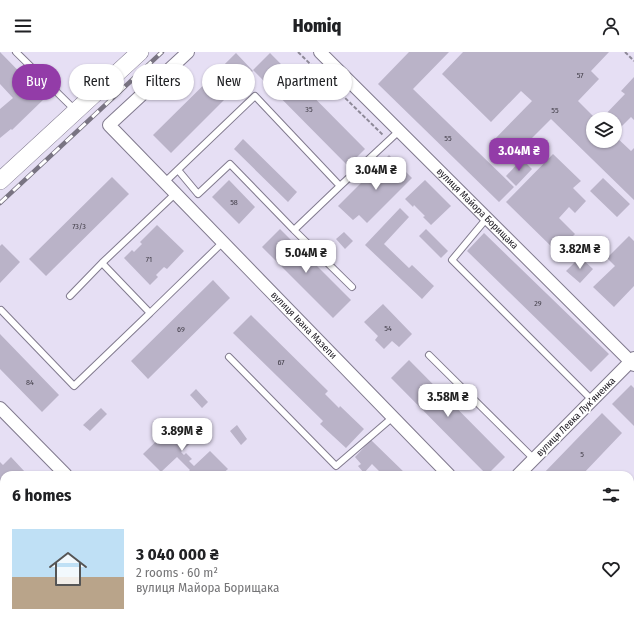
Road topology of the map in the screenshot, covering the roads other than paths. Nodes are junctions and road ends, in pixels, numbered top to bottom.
1 (16, 52) edge
2 (140, 52) edge
3 (188, 52) edge
4 (320, 52) edge
5 (75, 110) junction
6 (399, 131) junction
7 (178, 170) junction
8 (0, 181) edge
9 (165, 182) junction
10 (340, 186) junction
11 (176, 193) junction
12 (487, 218) junction
13 (294, 230) junction
14 (223, 242) junction
15 (102, 263) junction
16 (352, 287) dead end
17 (70, 296) dead end
18 (1, 310) edge
19 (150, 313) junction
20 (429, 355) dead end
21 (229, 357) dead end
22 (633, 362) edge
23 (592, 400) junction
24 (0, 408) edge
25 (393, 417) junction
26 (534, 459) junction
27 (62, 471) edge
28 (444, 471) edge
29 (522, 471) edge

1 - 5 lane
2 - 5 street
3 - 9 street, вулиця Івана Мазепи
4 - 6 street, вулиця Майора Борищака
5 - 8 street
6 - 10 lane
6 - 12 street, вулиця Майора Борищака
7 - 9 lane
7 - 10 lane
7 - 13 lane
9 - 11 street, вулиця Івана Мазепи
10 - 13 lane
11 - 14 street, вулиця Івана Мазепи
11 - 15 lane
12 - 22 street, вулиця Майора Борищака
12 - 23 lane
13 - 16 lane
14 - 19 lane
14 - 25 street, вулиця Івана Мазепи
15 - 17 lane
15 - 19 lane
18 - 19 lane
20 - 26 lane
21 - 25 lane
22 - 23 street, вулиця Левка Лукʼяненка
23 - 26 street, вулиця Левка Лукʼяненка
24 - 27 street
25 - 28 street, вулиця Івана Мазепи
26 - 29 street, вулиця Левка Лукʼяненка

